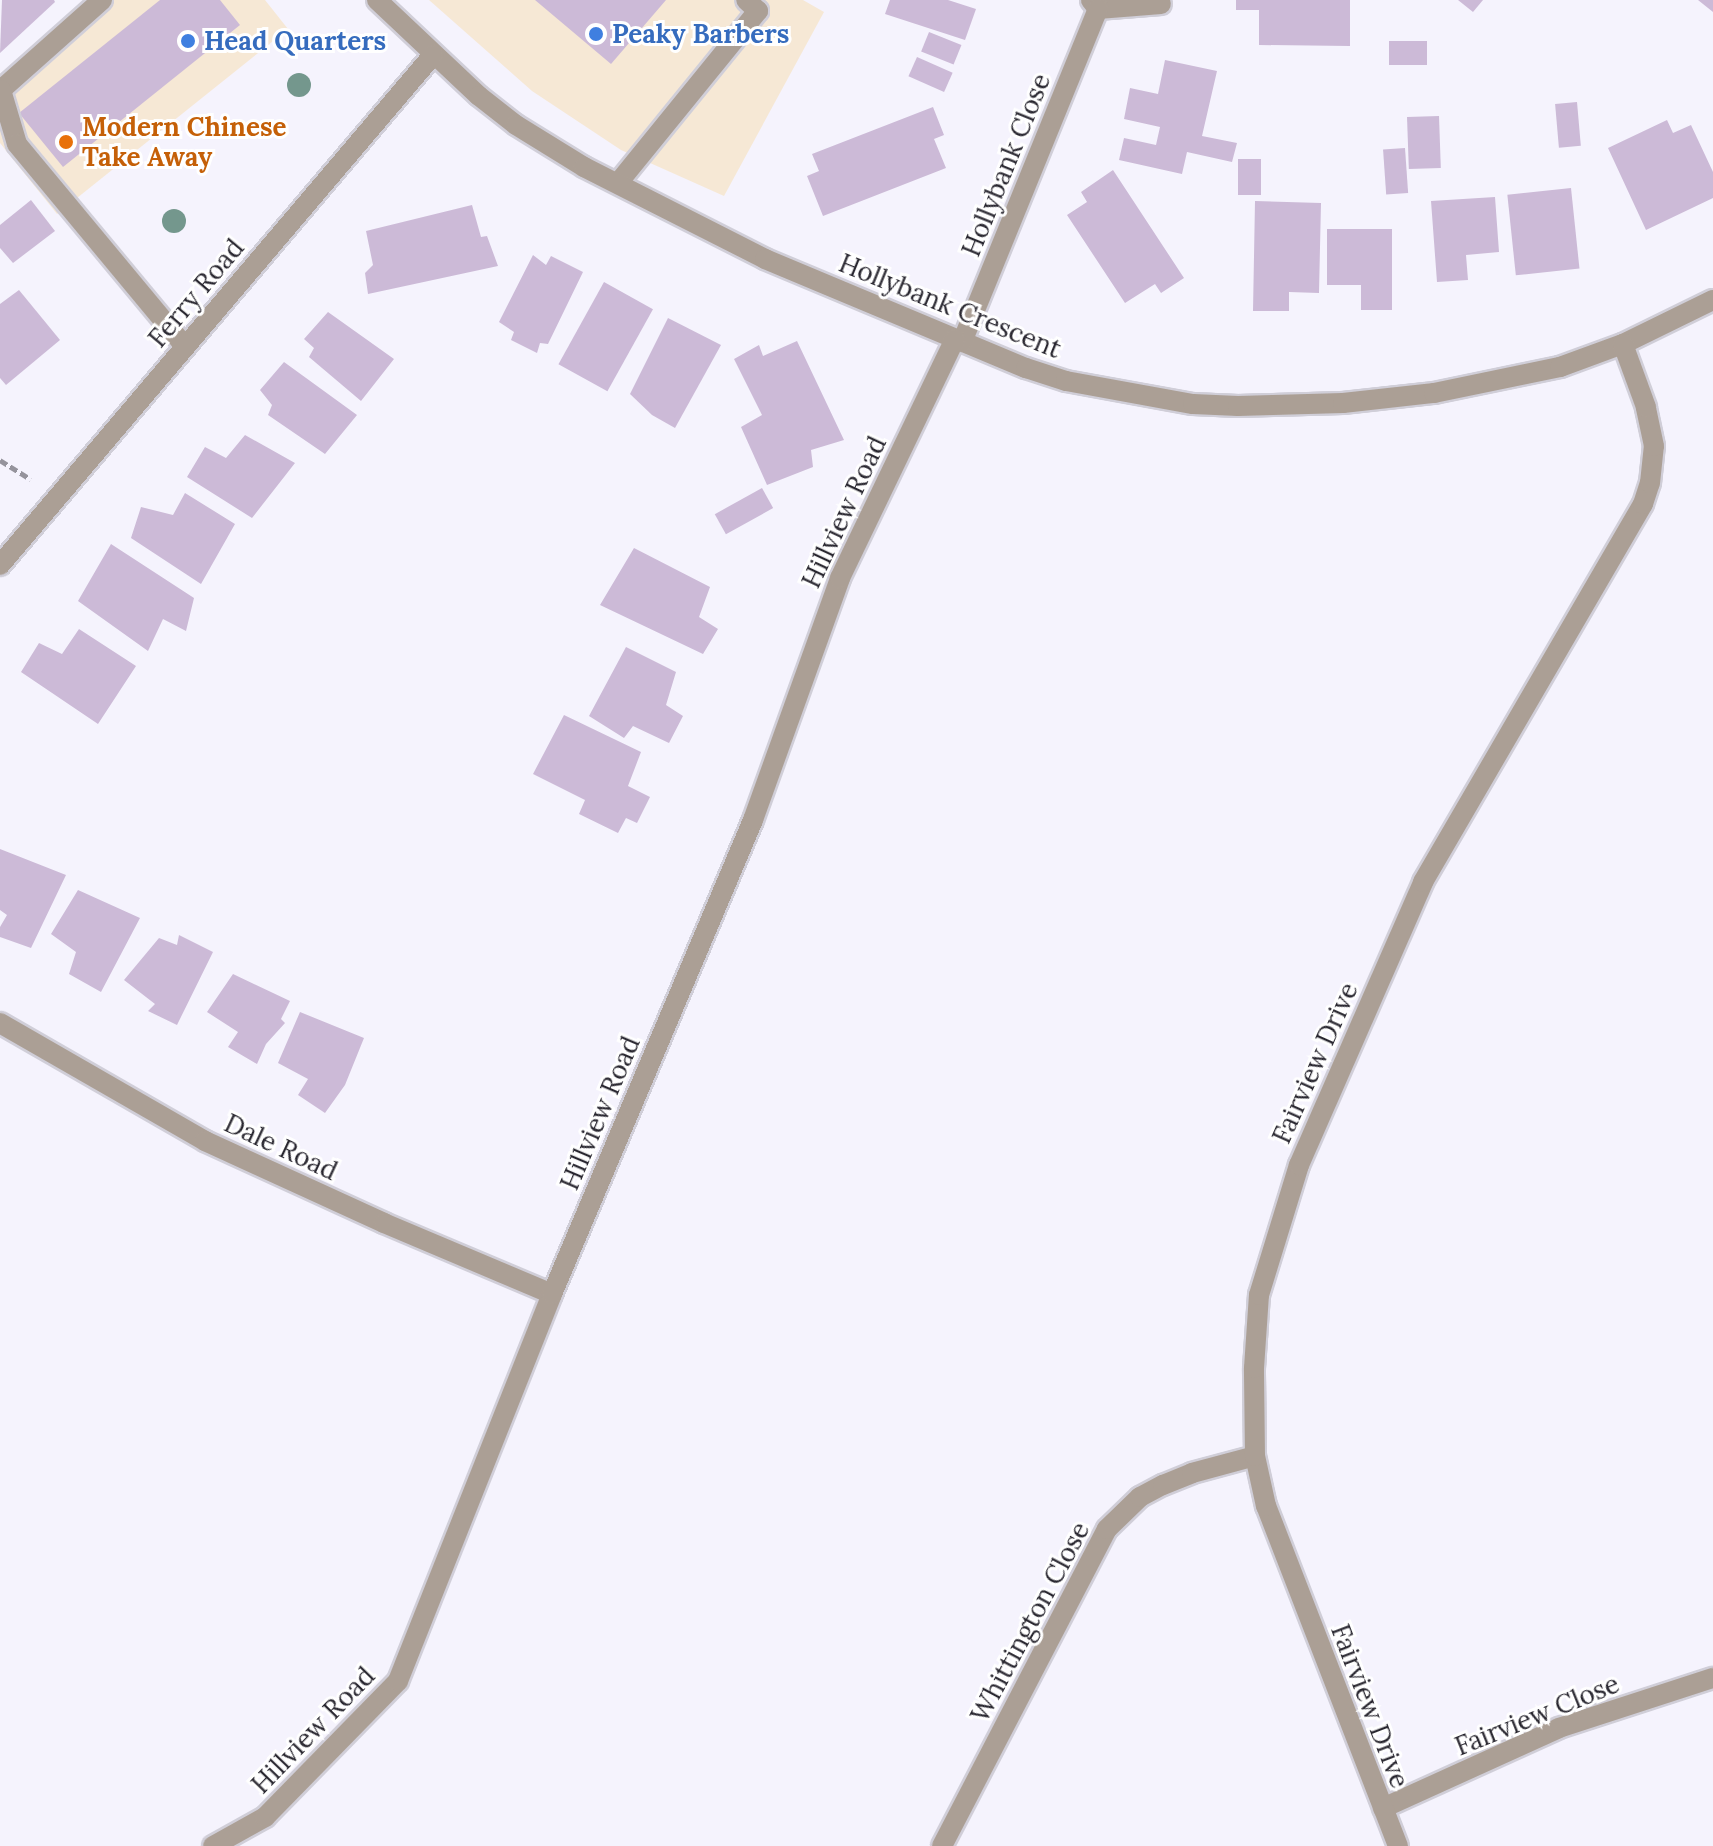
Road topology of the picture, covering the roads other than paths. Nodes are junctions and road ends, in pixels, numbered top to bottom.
1 (102, 0) edge
2 (377, 0) edge
3 (746, 0) edge
4 (1094, 4) edge
5 (1161, 4) dead end
6 (433, 55) junction
7 (618, 183) junction
8 (1713, 300) edge
9 (958, 340) junction
10 (1623, 344) junction
11 (185, 346) junction
12 (0, 565) edge
13 (0, 1023) edge
14 (552, 1294) junction
15 (1255, 1456) junction
16 (1713, 1678) edge
17 (1383, 1808) junction
18 (213, 1846) edge
19 (942, 1846) edge
20 (1398, 1846) edge

1 - 11 street
2 - 6 street, Hollybank Crescent
3 - 7 street
4 - 5 street, Hollybank Close
4 - 9 street, Hollybank Close
6 - 7 street, Hollybank Crescent
6 - 11 street, Ferry Road
7 - 9 street, Hollybank Crescent
8 - 10 street, Hollybank Crescent
9 - 10 street, Hollybank Crescent
9 - 14 street, Hillview Road
10 - 15 street, Fairview Drive
11 - 12 street, Ferry Road
13 - 14 street, Dale Road
14 - 18 street, Hillview Road
15 - 17 street, Fairview Drive
15 - 19 street, Whittington Close
16 - 17 street, Fairview Close
17 - 20 street, Fairview Drive

